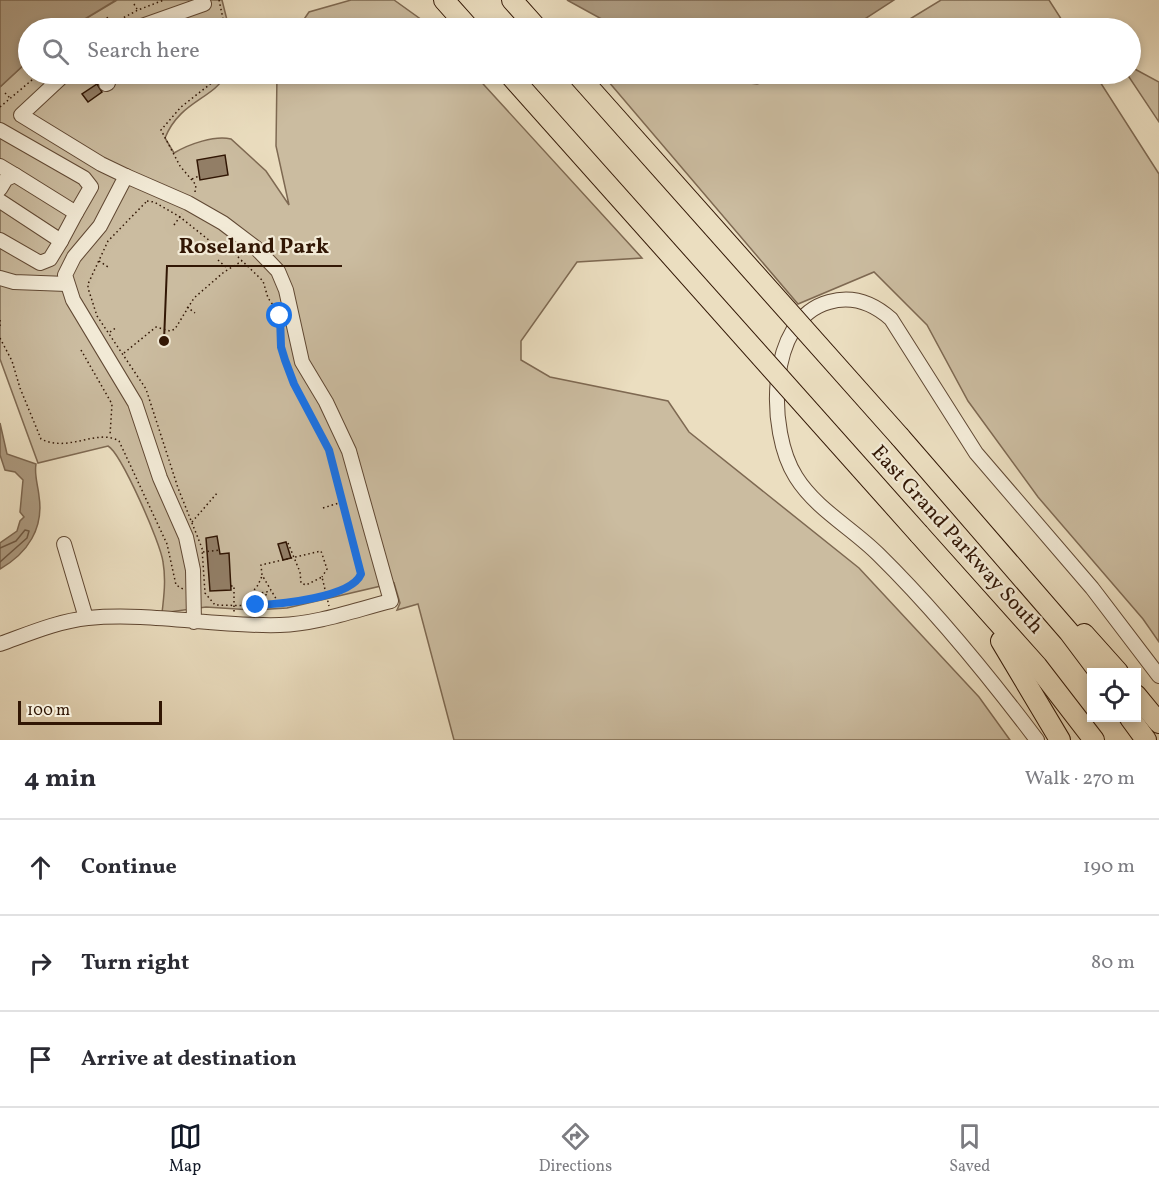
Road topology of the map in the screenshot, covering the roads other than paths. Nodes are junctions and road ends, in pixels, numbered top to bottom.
1 (444, 0) edge
2 (512, 0) edge
3 (204, 4) dead end
4 (164, 18) edge
5 (460, 18) edge
6 (528, 18) edge
7 (54, 84) edge
8 (518, 84) edge
9 (586, 84) edge
10 (0, 130) edge
11 (0, 166) edge
12 (15, 175) junction
13 (126, 176) junction
14 (0, 189) edge
15 (2, 208) edge
16 (76, 213) junction
17 (0, 240) edge
18 (61, 241) junction
19 (0, 278) edge
20 (66, 284) junction
21 (974, 520) junction
22 (919, 534) junction
23 (64, 544) dead end
24 (86, 618) junction
25 (194, 622) junction
26 (0, 644) edge
27 (1096, 668) edge
28 (1114, 668) edge
29 (1159, 675) edge
30 (1141, 700) edge
31 (1133, 722) edge
32 (1159, 723) edge
33 (1037, 740) edge
34 (1060, 740) edge
35 (1094, 740) edge
36 (1146, 740) edge

1 - 5 highway
2 - 6 highway
3 - 4 street
7 - 13 street
8 - 22 highway, East Grand Parkway South, bridge
9 - 21 highway, East Grand Parkway South, bridge
10 - 16 street
11 - 12 street
12 - 14 street
12 - 16 street
13 - 20 street
13 - 25 street
15 - 18 street
16 - 18 street
17 - 18 street
19 - 20 street
20 - 25 street
21 - 27 highway, East Grand Parkway South
21 - 28 highway
22 - 34 highway
22 - 35 highway, East Grand Parkway South
23 - 24 street
24 - 25 street
24 - 26 street
29 - 33 street
30 - 32 highway
31 - 36 highway

